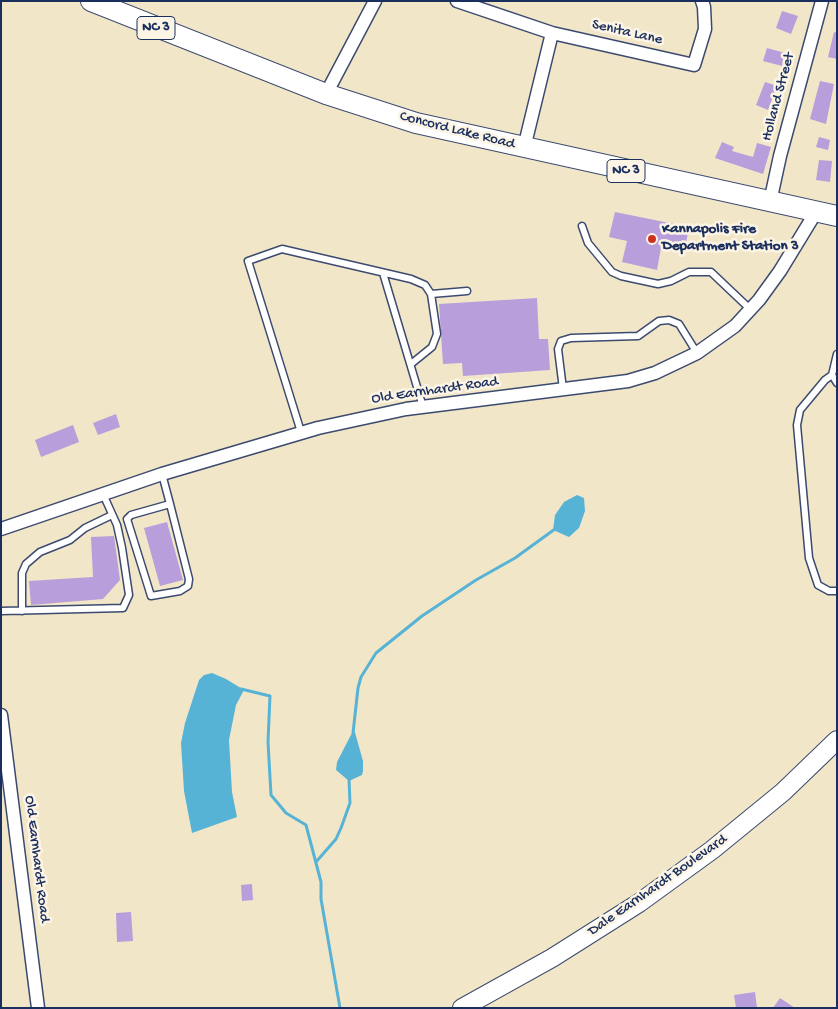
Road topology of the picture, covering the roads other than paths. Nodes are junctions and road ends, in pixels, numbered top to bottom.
1 (90, 1) edge
2 (375, 1) edge
3 (457, 1) edge
4 (702, 1) edge
5 (822, 1) edge
6 (552, 33) junction
7 (326, 94) junction
8 (524, 148) junction
9 (770, 202) junction
10 (816, 212) junction
11 (837, 216) edge
12 (582, 226) dead end
13 (382, 273) junction
14 (467, 291) dead end
15 (431, 294) junction
16 (750, 309) junction
17 (697, 353) junction
18 (837, 354) edge
19 (411, 364) junction
20 (832, 375) junction
21 (837, 383) edge
22 (563, 389) junction
23 (423, 407) junction
24 (302, 432) junction
25 (162, 474) junction
26 (103, 493) junction
27 (170, 504) junction
28 (112, 515) junction
29 (1, 529) edge
30 (837, 591) edge
31 (1, 611) edge
32 (22, 611) junction
33 (1, 715) edge
34 (837, 740) edge
35 (38, 1008) edge
36 (462, 1008) edge

1 - 7 main road, Concord Lake Road / NC 3
2 - 7 street
3 - 6 street, Senita Lane
4 - 6 street, Senita Lane
5 - 9 street, Holland Street
6 - 8 street
7 - 8 main road, Concord Lake Road / NC 3
8 - 9 main road, Concord Lake Road / NC 3
9 - 10 main road, Concord Lake Road / NC 3
10 - 11 main road, Concord Lake Road / NC 3
10 - 16 street, Old Earnhardt Road
12 - 16 lane
13 - 15 lane
13 - 19 lane
13 - 24 lane
14 - 15 lane
15 - 19 lane
16 - 17 street, Old Earnhardt Road
17 - 22 street, Old Earnhardt Road
17 - 22 lane
18 - 20 lane
19 - 23 lane
20 - 21 lane
20 - 30 lane
22 - 23 street, Old Earnhardt Road
23 - 24 street, Old Earnhardt Road
24 - 25 street, Old Earnhardt Road
25 - 26 street, Old Earnhardt Road
25 - 27 lane
26 - 28 lane
26 - 29 street, Old Earnhardt Road
27 - 27 lane
28 - 32 lane
28 - 32 lane
31 - 32 lane
33 - 35 street, Old Earnhardt Road
34 - 36 main road, Dale Earnhardt Boulevard

